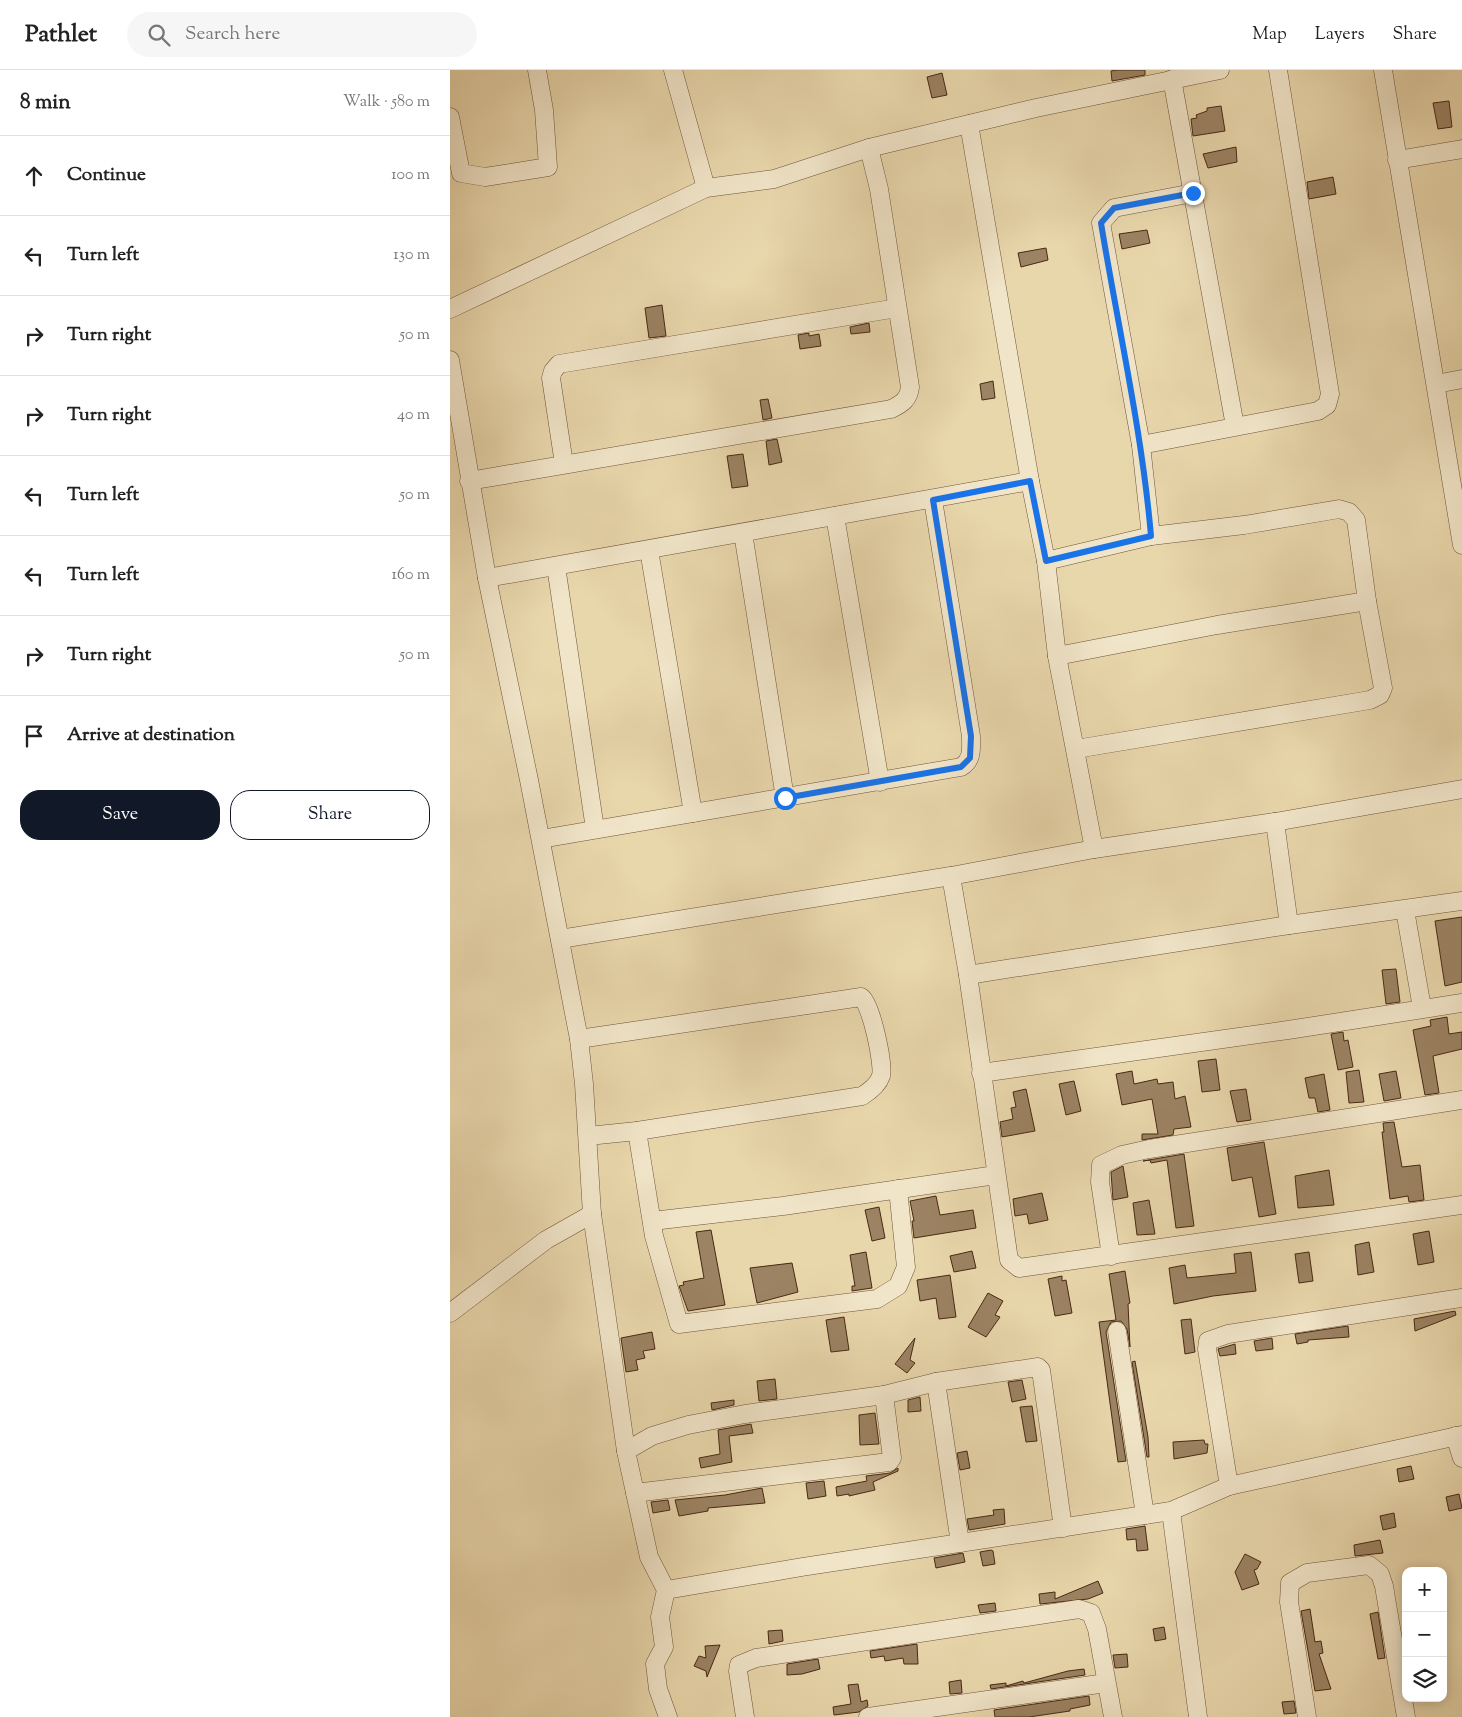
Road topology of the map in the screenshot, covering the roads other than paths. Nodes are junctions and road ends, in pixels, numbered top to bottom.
1 (537, 70) edge
2 (673, 70) edge
3 (1220, 70) edge
4 (1278, 70) edge
5 (1383, 70) edge
6 (1172, 79) junction
7 (450, 117) edge
8 (969, 124) junction
9 (869, 148) junction
10 (1462, 149) edge
11 (1397, 160) junction
12 (706, 188) junction
13 (1193, 193) junction
14 (897, 308) junction
15 (450, 309) edge
16 (450, 360) edge
17 (1462, 379) edge
18 (1436, 384) junction
19 (1235, 426) junction
20 (1141, 445) junction
21 (564, 464) junction
22 (1456, 477) edge
23 (470, 481) junction
24 (1030, 481) junction
25 (933, 500) junction
26 (836, 516) junction
27 (743, 533) junction
28 (1151, 536) junction
29 (1462, 546) edge
30 (649, 550) junction
31 (1046, 561) junction
32 (556, 566) junction
33 (487, 578) junction
34 (1367, 601) junction
35 (1057, 656) junction
36 (1076, 749) junction
37 (880, 782) junction
38 (1462, 789) edge
39 (785, 798) junction
40 (693, 813) junction
41 (1275, 822) junction
42 (595, 829) junction
43 (541, 839) junction
44 (1094, 849) junction
45 (950, 876) junction
46 (1462, 901) edge
47 (1404, 910) junction
48 (1289, 925) junction
49 (560, 938) junction
50 (968, 975) junction
51 (1462, 1003) edge
52 (1422, 1008) junction
53 (579, 1039) junction
54 (981, 1072) junction
55 (1462, 1100) edge
56 (637, 1131) junction
57 (588, 1136) junction
58 (996, 1175) junction
59 (898, 1189) junction
60 (1462, 1205) edge
61 (592, 1214) junction
62 (652, 1221) junction
63 (1111, 1256) junction
64 (1462, 1298) edge
65 (450, 1313) edge
66 (1117, 1331) dead end
67 (936, 1382) junction
68 (884, 1395) junction
69 (1459, 1436) edge
70 (626, 1451) junction
71 (1462, 1458) edge
72 (1229, 1486) junction
73 (635, 1493) junction
74 (1172, 1512) junction
75 (1145, 1515) junction
76 (1063, 1528) junction
77 (960, 1542) junction
78 (666, 1590) junction
79 (1106, 1683) junction
80 (668, 1717) edge
81 (744, 1717) edge
82 (868, 1717) edge
83 (1112, 1717) edge
84 (1198, 1717) edge
85 (1307, 1717) edge
86 (1406, 1717) edge

1 - 7 street
2 - 12 street
3 - 6 street
4 - 19 street
5 - 11 street
6 - 8 street
6 - 13 street
8 - 9 street
8 - 24 street
9 - 12 street
9 - 14 street
10 - 11 street
11 - 18 street
12 - 15 street
13 - 19 street
13 - 20 street
14 - 21 street
14 - 21 street
16 - 23 street
17 - 18 street
18 - 22 street
19 - 20 street
20 - 28 street
21 - 23 street
22 - 29 street
23 - 33 street
24 - 25 street
24 - 31 street
25 - 26 street
25 - 37 street
26 - 27 street
26 - 37 street
27 - 30 street
27 - 39 street
28 - 31 street
28 - 34 street
30 - 32 street
30 - 40 street
31 - 35 street
32 - 33 street
32 - 42 street
33 - 43 street
34 - 35 street
34 - 36 street
35 - 36 street
36 - 44 street
37 - 39 street
38 - 41 street
39 - 40 street
40 - 42 street
41 - 44 street
41 - 48 street
42 - 43 street
43 - 49 street
44 - 45 street
45 - 49 street
45 - 50 street
46 - 47 street
47 - 48 street
47 - 52 street
48 - 50 street
49 - 53 street
50 - 54 street
51 - 52 street
52 - 54 street
53 - 56 street
53 - 57 street
54 - 58 street
55 - 63 street
56 - 57 street
56 - 62 street
57 - 61 street
58 - 59 street
58 - 63 street
59 - 62 street
59 - 62 street
60 - 63 street
61 - 65 street
61 - 70 street
64 - 72 street
66 - 75 street
67 - 68 street
67 - 76 street
67 - 77 street
68 - 70 street
68 - 73 street
69 - 71 street
69 - 72 street
70 - 73 street
72 - 74 street
73 - 78 street
74 - 75 street
74 - 84 street
75 - 76 street
76 - 77 street
77 - 78 street
78 - 80 street
79 - 81 street
79 - 82 street
79 - 83 street
85 - 86 street

